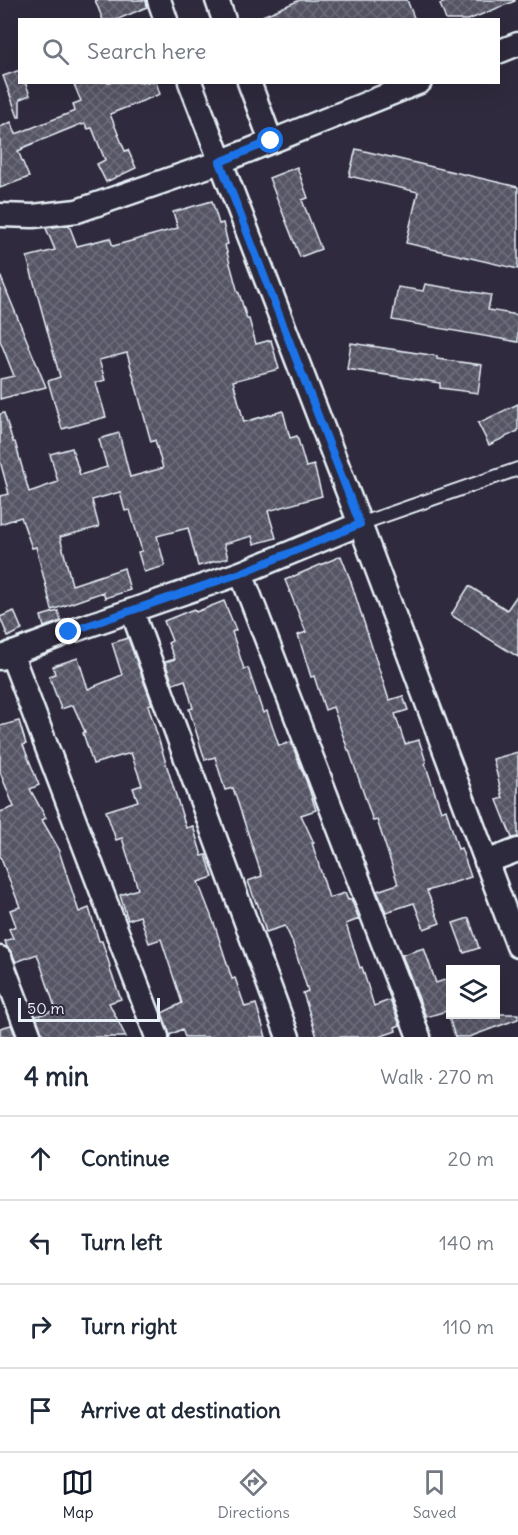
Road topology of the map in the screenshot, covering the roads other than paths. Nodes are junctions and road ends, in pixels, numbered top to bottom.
1 (159, 0) edge
2 (216, 0) edge
3 (165, 18) edge
4 (223, 18) edge
5 (518, 44) edge
6 (500, 51) edge
7 (191, 84) edge
8 (250, 84) edge
9 (415, 84) edge
10 (271, 141) junction
11 (220, 162) junction
12 (0, 215) edge
13 (518, 469) edge
14 (360, 524) junction
15 (241, 573) junction
16 (132, 611) junction
17 (6, 656) edge
18 (518, 850) edge
19 (486, 862) junction
20 (518, 946) edge
21 (0, 958) edge
22 (30, 1037) edge
23 (157, 1037) edge
24 (288, 1037) edge
25 (419, 1037) edge

1 - 3 street
2 - 4 street
5 - 6 street
7 - 11 street
8 - 10 street
9 - 10 street
10 - 11 street
11 - 12 street
11 - 14 street
13 - 14 lane
14 - 15 street
14 - 19 street
15 - 16 street
15 - 25 street
16 - 17 street
16 - 24 street
17 - 23 street
18 - 19 street
19 - 20 street
21 - 22 street

